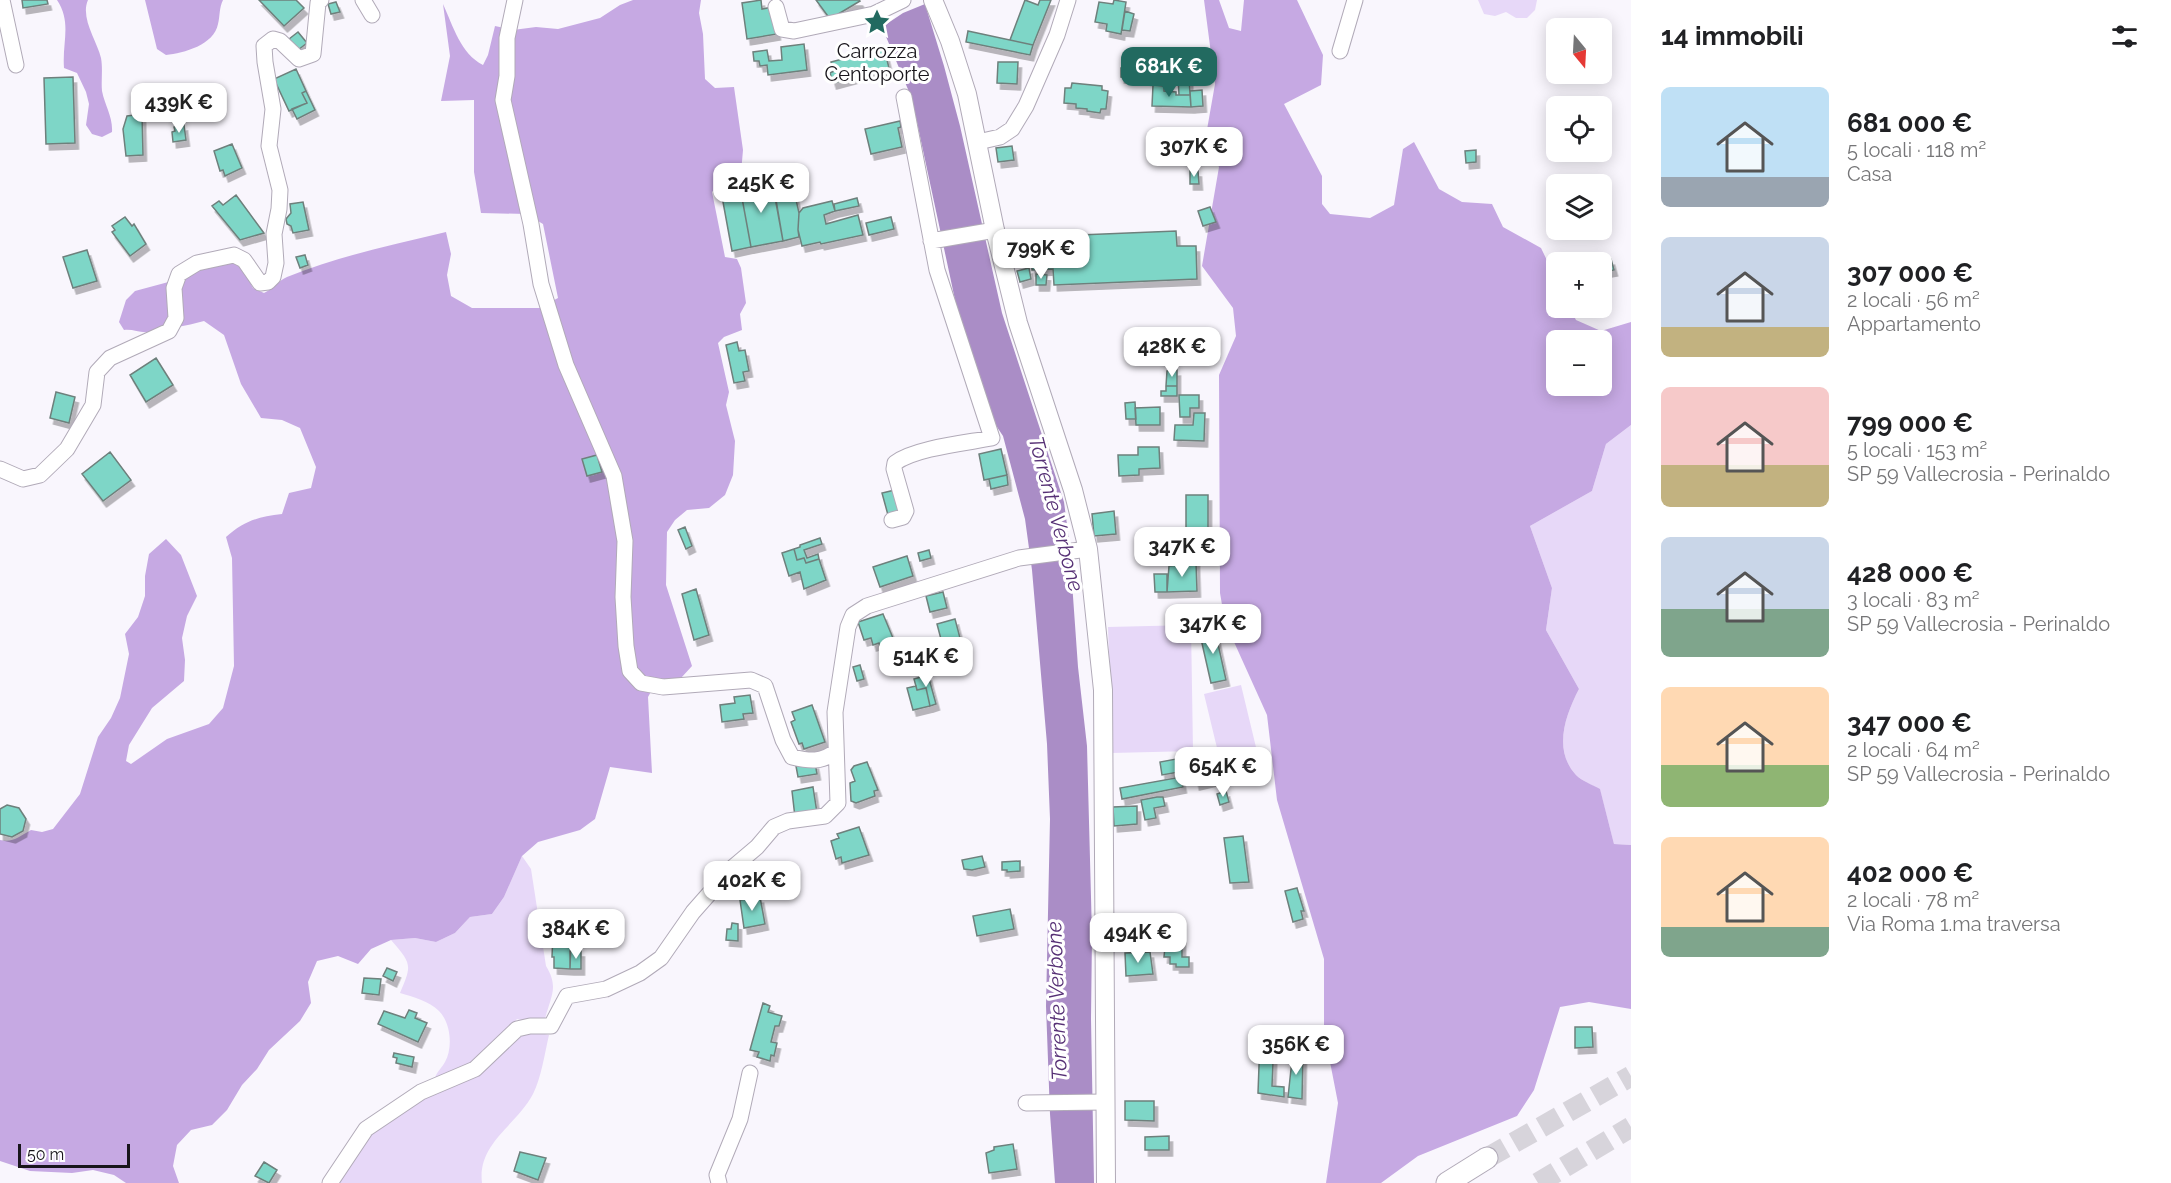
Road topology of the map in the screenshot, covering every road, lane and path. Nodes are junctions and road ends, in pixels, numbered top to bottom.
1 (2, 0) edge
2 (321, 0) edge
3 (363, 0) edge
4 (515, 0) edge
5 (903, 0) edge
6 (933, 0) edge
7 (1068, 0) edge
8 (1355, 0) edge
9 (776, 8) dead end
10 (372, 15) dead end
11 (1340, 51) dead end
12 (16, 65) dead end
13 (904, 97) dead end
14 (978, 142) junction
15 (991, 230) junction
16 (934, 240) junction
17 (0, 470) edge
18 (892, 520) dead end
19 (1081, 550) junction
20 (836, 751) junction
21 (750, 1073) dead end
22 (1026, 1102) dead end
23 (1099, 1102) junction
24 (1487, 1158) tunnel mouth
25 (330, 1183) edge
26 (719, 1183) edge
27 (1106, 1183) edge
28 (1447, 1183) edge

1 - 12 street
2 - 17 street
3 - 10 street
4 - 20 street
5 - 9 street
6 - 14 main road
7 - 14 street
8 - 11 street
13 - 16 street
14 - 15 main road
15 - 16 street
15 - 19 main road
16 - 18 street
19 - 20 street
19 - 23 main road
20 - 25 street
21 - 26 street
22 - 23 street
23 - 27 main road
24 - 28 highway

